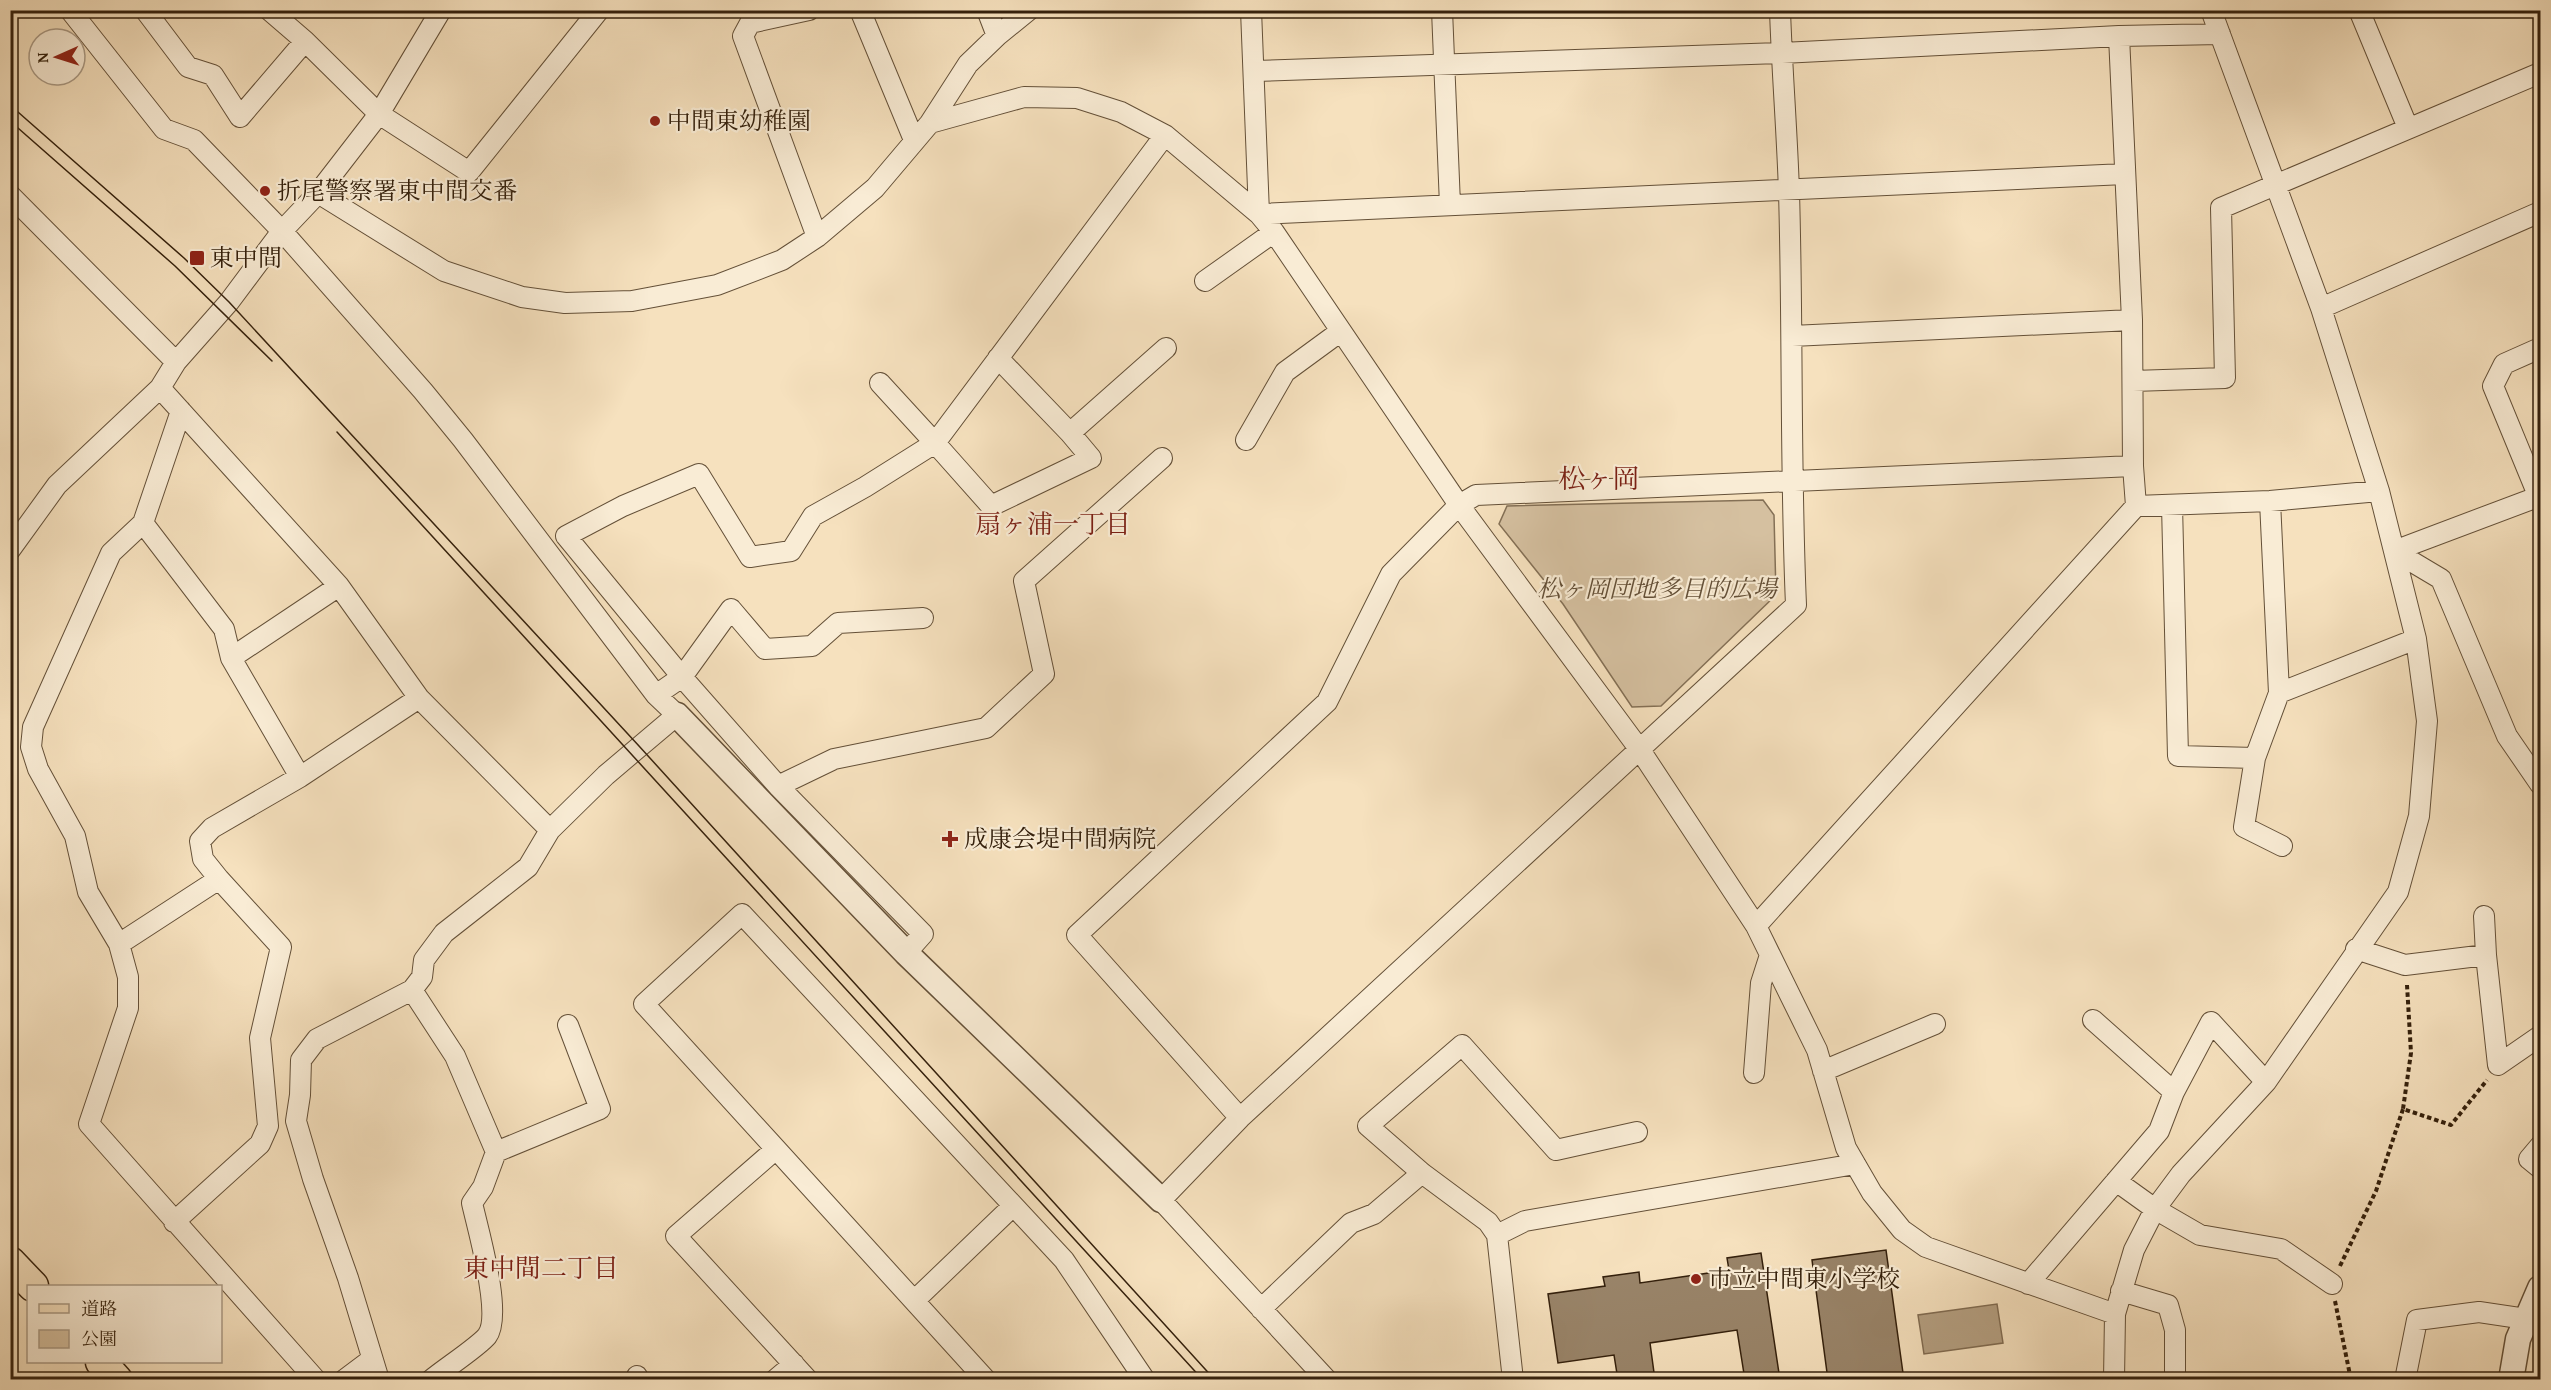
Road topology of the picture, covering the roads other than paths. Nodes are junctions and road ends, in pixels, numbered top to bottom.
1 (70, 10) edge
2 (145, 10) edge
3 (269, 10) edge
4 (441, 10) edge
5 (599, 10) edge
6 (809, 10) edge
7 (860, 10) edge
8 (987, 10) edge
9 (1029, 10) edge
10 (1251, 10) edge
11 (1442, 10) edge
12 (1780, 10) edge
13 (2211, 10) edge
14 (2360, 10) edge
15 (2220, 34) junction
16 (997, 36) junction
17 (2119, 36) junction
18 (305, 41) junction
19 (1782, 52) junction
20 (1445, 63) junction
21 (1254, 71) junction
22 (2541, 73) edge
23 (379, 114) junction
24 (930, 123) junction
25 (2408, 128) junction
26 (1165, 135) junction
27 (914, 140) junction
28 (2125, 174) junction
29 (2274, 185) junction
30 (1789, 190) junction
31 (318, 193) junction
32 (10, 195) edge
33 (1450, 205) junction
34 (2541, 213) edge
35 (1259, 214) junction
36 (282, 231) junction
37 (1274, 232) junction
38 (817, 237) junction
39 (1205, 281) dead end
40 (2321, 308) junction
41 (2132, 320) junction
42 (1341, 331) junction
43 (1792, 336) junction
44 (1166, 348) dead end
45 (2541, 348) edge
46 (998, 358) junction
47 (176, 362) junction
48 (2133, 381) junction
49 (880, 383) dead end
50 (160, 387) junction
51 (181, 411) junction
52 (1070, 433) junction
53 (1246, 440) dead end
54 (934, 443) junction
55 (1162, 458) dead end
56 (2133, 466) junction
57 (1791, 482) junction
58 (2379, 491) junction
59 (2540, 497) edge
60 (2270, 501) junction
61 (1459, 505) junction
62 (2136, 506) junction
63 (2172, 506) junction
64 (143, 523) junction
65 (10, 550) edge
66 (2394, 550) junction
67 (339, 586) junction
68 (923, 618) dead end
69 (2415, 639) junction
70 (231, 658) junction
71 (682, 676) junction
72 (2279, 693) junction
73 (656, 695) junction
74 (418, 698) junction
75 (676, 715) junction
76 (1640, 750) junction
77 (2255, 758) junction
78 (300, 777) junction
79 (2541, 784) edge
80 (778, 786) junction
81 (550, 830) junction
82 (2282, 846) dead end
83 (219, 879) junction
84 (2484, 916) dead end
85 (1756, 926) junction
86 (119, 944) junction
87 (2356, 949) junction
88 (906, 953) junction
89 (1770, 955) junction
90 (2486, 955) junction
91 (412, 990) junction
92 (2093, 1020) dead end
93 (1935, 1024) dead end
94 (568, 1025) dead end
95 (2541, 1036) edge
96 (1823, 1071) junction
97 (1754, 1073) dead end
98 (2266, 1082) junction
99 (2174, 1092) junction
100 (1240, 1118) junction
101 (296, 1121) junction
102 (268, 1126) junction
103 (1637, 1132) dead end
104 (2541, 1146) edge
105 (776, 1149) junction
106 (496, 1152) junction
107 (1855, 1164) junction
108 (2541, 1168) edge
109 (1422, 1173) junction
110 (2116, 1181) junction
111 (1161, 1200) junction
112 (1013, 1206) junction
113 (2155, 1209) junction
114 (174, 1222) junction
115 (1497, 1235) junction
116 (10, 1262) edge
117 (2028, 1284) junction
118 (2332, 1284) road end
119 (31, 1285) edge
120 (2541, 1288) edge
121 (2121, 1291) junction
122 (915, 1300) junction
123 (1261, 1309) junction
124 (2115, 1314) junction
125 (2526, 1319) junction
126 (372, 1359) junction
127 (102, 1363) edge
128 (794, 1364) junction
129 (117, 1380) edge
130 (316, 1380) edge
131 (344, 1380) edge
132 (379, 1380) edge
133 (431, 1380) edge
134 (775, 1380) edge
135 (808, 1380) edge
136 (986, 1380) edge
137 (1145, 1380) edge
138 (1327, 1380) edge
139 (1513, 1380) edge
140 (2114, 1380) edge
141 (2175, 1380) edge
142 (2405, 1380) edge
143 (2511, 1380) edge

1 - 36 street
2 - 18 street
3 - 18 street
4 - 23 street
5 - 23 street
6 - 38 street
7 - 27 street
8 - 16 street
9 - 16 street
10 - 21 street
11 - 20 street
12 - 19 street
13 - 15 street
14 - 25 street
15 - 17 street
15 - 29 street
16 - 24 street
17 - 19 street
17 - 28 street
18 - 23 street
19 - 20 street
19 - 30 street
20 - 21 street
20 - 33 street
21 - 35 street
22 - 25 street
23 - 31 street
24 - 26 street
24 - 27 street
25 - 29 street
26 - 35 street
26 - 46 street
27 - 38 street
28 - 30 street
28 - 41 street
29 - 40 street
29 - 48 street
30 - 33 street
30 - 43 street
31 - 36 street
31 - 38 street
32 - 47 street
33 - 35 street
34 - 40 street
35 - 37 street
36 - 47 street
36 - 73 street
37 - 39 street
37 - 42 street
40 - 58 street
41 - 43 street
41 - 48 street
42 - 53 street
42 - 61 street
43 - 57 street
44 - 52 street
45 - 59 street
46 - 52 street
46 - 54 street
47 - 50 street
48 - 56 street
49 - 54 street
50 - 51 street
50 - 65 street
51 - 64 street
51 - 67 street
52 - 54 street
54 - 71 street
55 - 80 street
56 - 57 street
56 - 62 street
57 - 61 street
57 - 76 street
58 - 60 street
58 - 66 street
59 - 66 street
60 - 63 street
60 - 72 street
61 - 76 street
61 - 100 street
62 - 63 street
62 - 85 street
63 - 77 street
64 - 70 street
64 - 86 street
66 - 69 street
66 - 79 street
67 - 70 street
67 - 74 street
68 - 71 street
69 - 72 street
69 - 87 street
70 - 78 street
71 - 73 street
71 - 80 street
72 - 77 street
73 - 75 street
74 - 78 street
74 - 81 street
75 - 81 street
75 - 88 street
76 - 85 street
76 - 100 street
77 - 82 street
78 - 83 street
80 - 88 street
81 - 91 street
83 - 86 street
83 - 102 street
84 - 90 street
85 - 89 street
86 - 114 street
87 - 90 street
87 - 98 street
88 - 111 street
89 - 96 street
89 - 97 street
90 - 95 street
91 - 101 street
91 - 106 street
92 - 99 street
93 - 96 street
94 - 106 street
96 - 107 street
98 - 99 street
98 - 113 street
99 - 110 street
100 - 111 street
101 - 102 street
101 - 126 street
102 - 114 street
103 - 109 street
104 - 108 street
105 - 112 street
105 - 122 street
105 - 128 street
106 - 133 street
107 - 115 street
107 - 117 street
109 - 115 street
109 - 123 street
110 - 113 street
110 - 117 street
111 - 123 street
112 - 122 street
112 - 137 street
113 - 118 street
113 - 121 street
114 - 130 street
115 - 139 street
116 - 119 main road
117 - 124 street
120 - 125 street
121 - 124 street
121 - 141 street
122 - 136 street
123 - 138 street
124 - 140 street
125 - 142 street
125 - 143 street
126 - 131 street
126 - 132 street
127 - 129 main road
128 - 134 street
128 - 135 street

